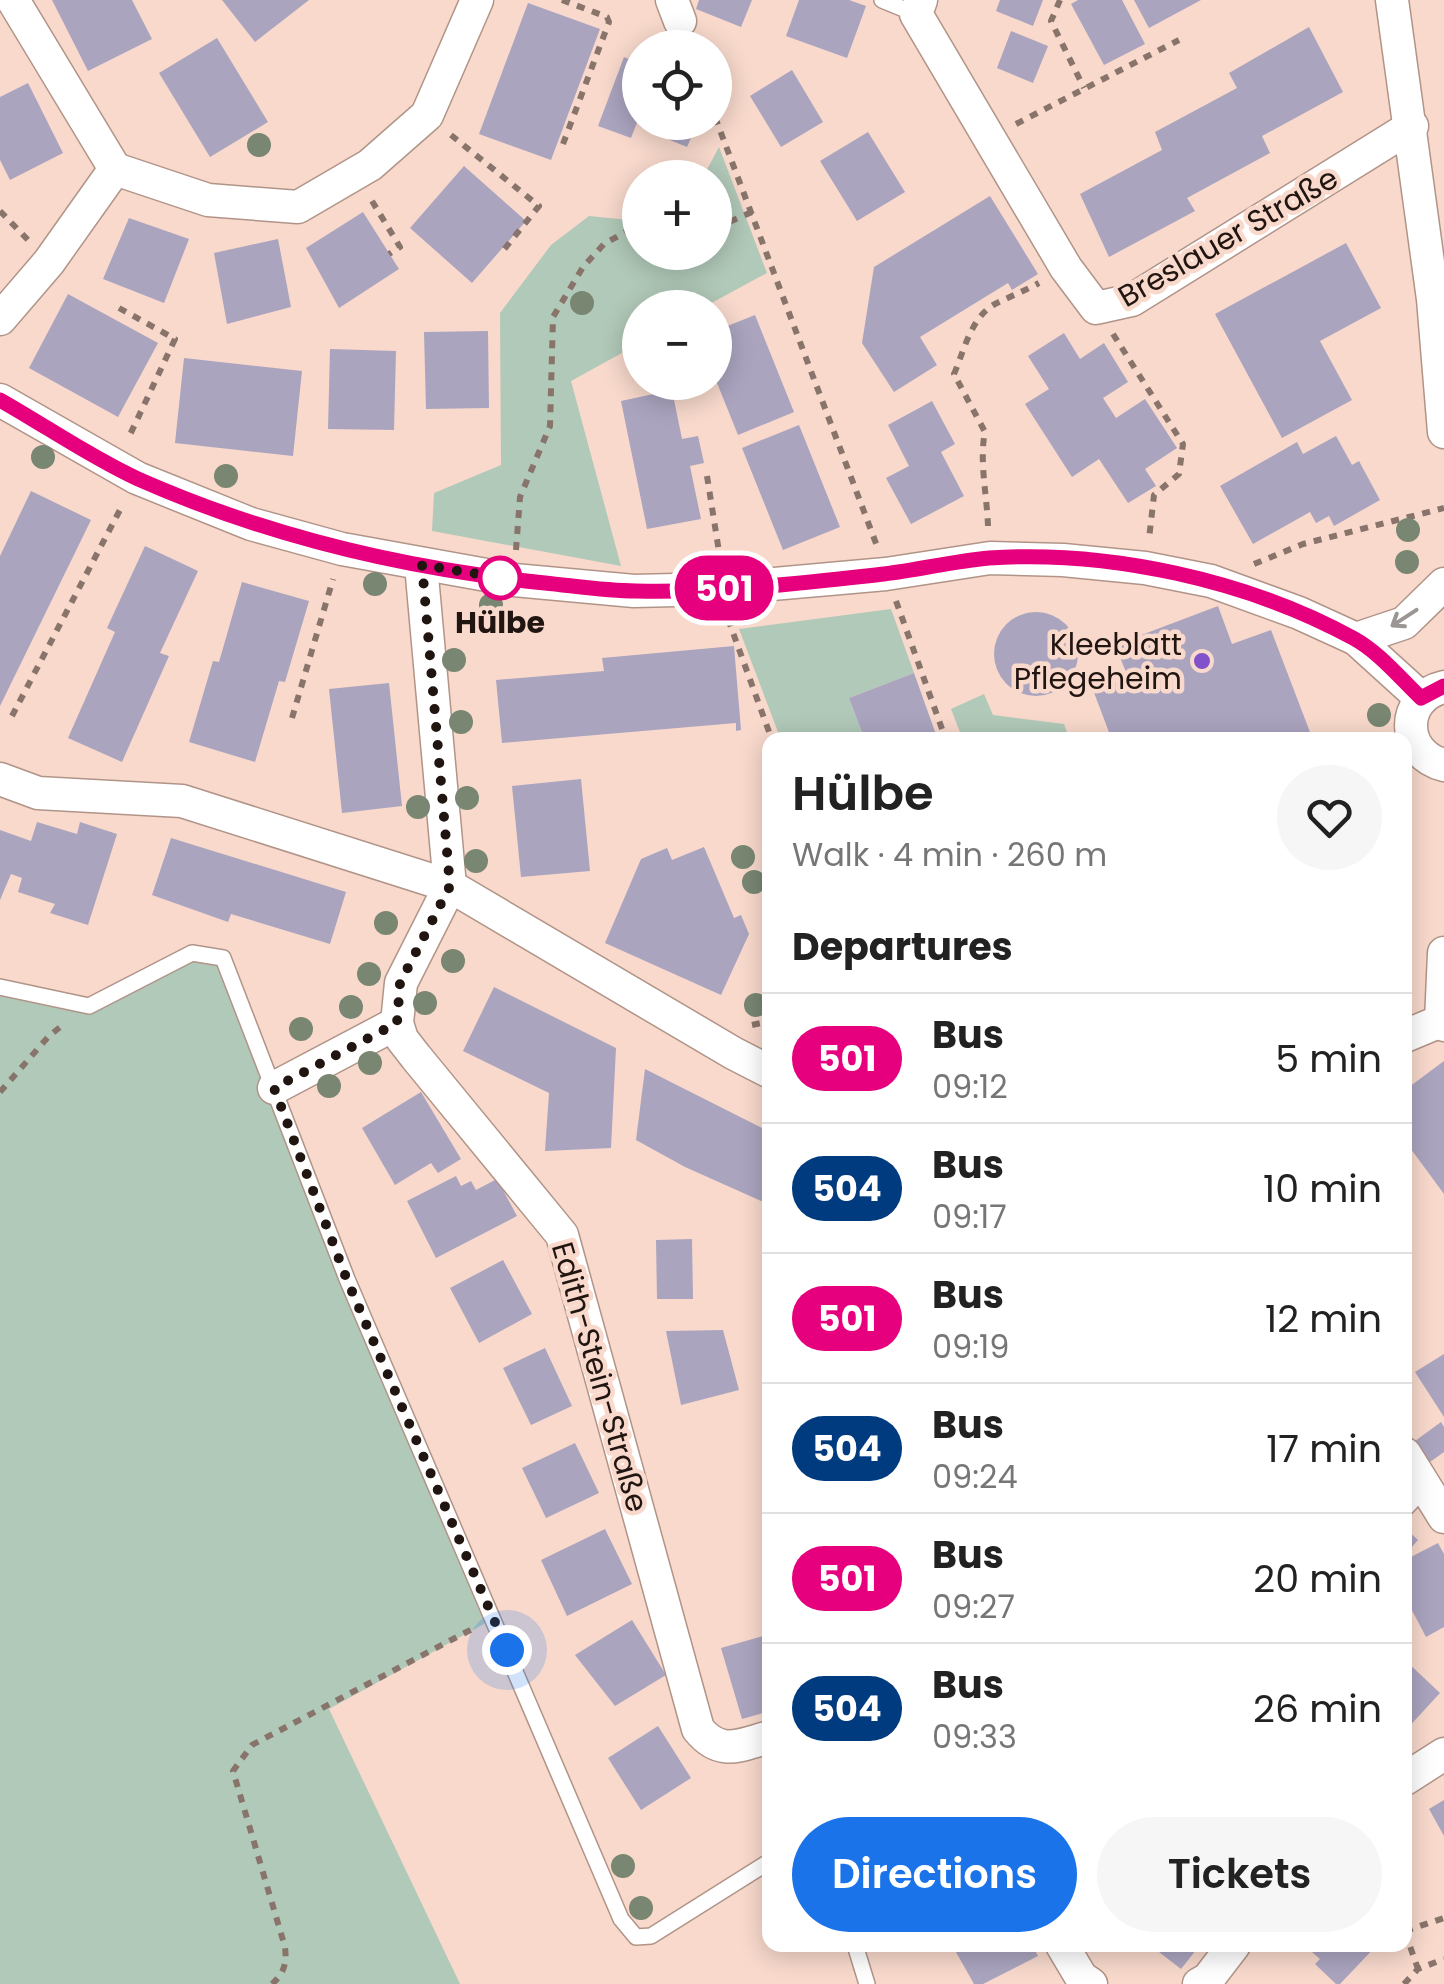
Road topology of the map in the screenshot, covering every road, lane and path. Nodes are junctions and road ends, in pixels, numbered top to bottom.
1 (13, 0) edge
2 (476, 0) edge
3 (562, 0) edge
4 (882, 0) edge
5 (1060, 0) edge
6 (1392, 0) edge
7 (918, 7) edge
8 (1179, 40) dead end
9 (1084, 88) junction
10 (427, 115) junction
11 (1412, 126) junction
12 (724, 140) edge
13 (564, 144) dead end
14 (993, 146) junction
15 (116, 169) junction
16 (356, 174) junction
17 (752, 212) junction
18 (732, 221) edge
19 (622, 234) edge
20 (502, 252) dead end
21 (390, 254) dead end
22 (1066, 268) junction
23 (118, 308) dead end
24 (1096, 308) junction
25 (0, 319) edge
26 (0, 400) edge
27 (1444, 432) edge
28 (126, 473) junction
29 (707, 476) dead end
30 (1444, 508) edge
31 (342, 549) junction
32 (990, 558) junction
33 (422, 565) junction
34 (1145, 568) junction
35 (886, 574) junction
36 (514, 580) junction
37 (1211, 581) junction
38 (1444, 584) edge
39 (722, 589) junction
40 (1356, 639) junction
41 (1432, 692) edge
42 (12, 716) dead end
43 (292, 718) dead end
44 (769, 732) edge
45 (943, 732) edge
46 (1411, 732) edge
47 (1412, 737) edge
48 (1444, 765) edge
49 (0, 779) edge
50 (450, 886) junction
51 (1444, 954) edge
52 (0, 987) edge
53 (89, 1006) junction
54 (397, 1023) junction
55 (1442, 1023) edge
56 (1412, 1034) edge
57 (762, 1068) edge
58 (274, 1088) junction
59 (0, 1092) edge
60 (1416, 1497) edge
61 (1444, 1517) edge
62 (493, 1619) junction
63 (762, 1740) edge
64 (1444, 1754) edge
65 (1412, 1774) edge
66 (762, 1865) edge
67 (1444, 1918) edge
68 (1412, 1929) edge
69 (1412, 1951) edge
70 (857, 1952) edge
71 (1066, 1952) edge
72 (1229, 1952) edge
73 (1444, 1959) edge
74 (1418, 1969) junction
75 (272, 1984) edge
76 (868, 1984) edge
77 (1092, 1984) edge
78 (1199, 1984) edge
79 (1404, 1984) edge

1 - 15 street
2 - 10 street
3 - 13 path
4 - 7 lane
5 - 9 path
6 - 11 street
7 - 14 street, Breslauer Straße
8 - 9 path
9 - 14 path
10 - 16 street
10 - 20 path
11 - 24 street, Breslauer Straße
11 - 27 street
12 - 17 path
14 - 22 street, Breslauer Straße
15 - 16 street
15 - 25 street
16 - 21 path
17 - 18 path
17 - 35 path
19 - 36 path
22 - 24 street, Breslauer Straße
22 - 32 path
23 - 28 path
24 - 34 path
26 - 28 street
28 - 31 street
28 - 42 path
29 - 39 path
30 - 37 path
31 - 33 street
31 - 43 path
32 - 34 street
32 - 35 street
33 - 36 street
33 - 50 street
34 - 37 street
35 - 39 street
35 - 45 path
36 - 39 street
37 - 40 street
38 -> 40 street
39 - 44 path
40 - 41 street
41 - 46 street
47 - 48 street
49 - 50 street
50 - 54 street
50 - 57 street
51 - 55 street
52 - 53 lane
53 - 58 lane
53 - 59 path
54 - 58 street
54 - 63 street, Edith-Stein-Straße
55 - 56 street
58 - 62 lane
60 - 61 street
62 - 66 lane
62 - 75 path
64 - 65 street
67 - 68 path
69 - 74 path
70 - 76 lane
71 - 77 street
72 - 78 street
73 - 74 path
74 - 79 path

